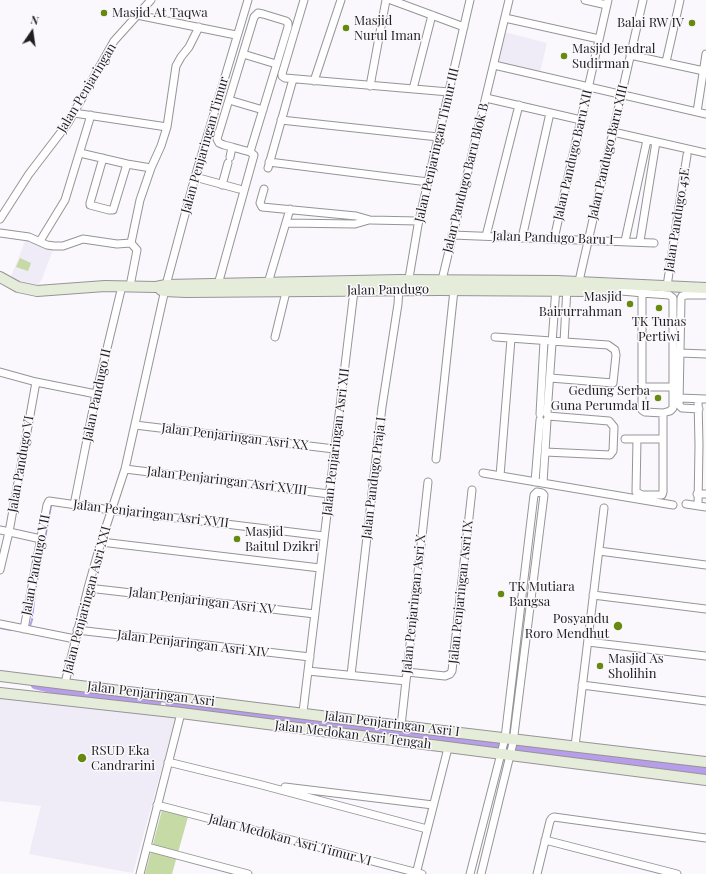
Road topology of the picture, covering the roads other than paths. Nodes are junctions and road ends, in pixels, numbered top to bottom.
1 (151, 0) edge
2 (248, 0) edge
3 (304, 0) edge
4 (342, 0) edge
5 (386, 0) edge
6 (391, 0) edge
7 (470, 0) edge
8 (509, 0) edge
9 (585, 0) edge
10 (643, 0) edge
11 (680, 0) edge
12 (608, 2) edge
13 (137, 15) junction
14 (432, 15) junction
15 (505, 18) junction
16 (199, 26) junction
17 (464, 27) junction
18 (236, 35) junction
19 (599, 39) junction
20 (243, 54) junction
21 (706, 54) edge
22 (630, 55) junction
23 (666, 62) junction
24 (276, 64) junction
25 (494, 65) junction
26 (704, 71) junction
27 (293, 79) junction
28 (314, 81) junction
29 (370, 86) junction
30 (589, 87) junction
31 (413, 89) junction
32 (449, 92) junction
33 (621, 95) junction
34 (486, 98) junction
35 (229, 100) junction
36 (519, 106) junction
37 (263, 110) junction
38 (697, 112) junction
39 (74, 113) junction
40 (550, 113) junction
41 (706, 114) edge
42 (91, 115) junction
43 (281, 120) junction
44 (581, 120) junction
45 (167, 127) junction
46 (613, 132) junction
47 (438, 137) junction
48 (647, 140) junction
49 (656, 142) junction
50 (232, 147) junction
51 (250, 152) junction
52 (80, 153) junction
53 (706, 153) edge
54 (688, 155) dead end
55 (103, 158) junction
56 (127, 164) junction
57 (151, 168) junction
58 (195, 177) junction
59 (428, 182) junction
60 (222, 185) junction
61 (239, 189) dead end
62 (264, 189) dead end
63 (290, 209) junction
64 (0, 219) edge
65 (370, 220) junction
66 (419, 221) junction
67 (286, 223) junction
68 (0, 233) edge
69 (452, 235) junction
70 (486, 236) junction
71 (522, 238) junction
72 (554, 239) junction
73 (589, 240) junction
74 (40, 241) junction
75 (625, 241) junction
76 (640, 241) junction
77 (131, 243) junction
78 (654, 243) dead end
79 (0, 277) edge
80 (579, 281) junction
81 (268, 283) junction
82 (403, 285) junction
83 (615, 285) junction
84 (126, 286) junction
85 (440, 286) junction
86 (562, 286) junction
87 (667, 286) junction
88 (162, 288) junction
89 (217, 288) junction
90 (643, 289) junction
91 (454, 290) junction
92 (705, 290) edge
93 (354, 291) junction
94 (286, 292) junction
95 (276, 337) dead end
96 (495, 338) dead end
97 (510, 338) junction
98 (544, 341) junction
99 (552, 342) junction
100 (564, 342) junction
101 (680, 353) junction
102 (706, 354) edge
103 (0, 372) edge
104 (550, 378) junction
105 (36, 382) junction
106 (642, 387) junction
107 (673, 387) junction
108 (96, 394) junction
109 (679, 398) junction
110 (702, 399) edge
111 (699, 409) junction
112 (663, 413) junction
113 (545, 417) junction
114 (135, 425) junction
115 (625, 439) dead end
116 (637, 439) junction
117 (663, 439) junction
118 (703, 446) edge
119 (334, 449) junction
120 (545, 452) junction
121 (436, 459) dead end
122 (125, 469) junction
123 (483, 473) dead end
124 (500, 476) junction
125 (428, 482) dead end
126 (535, 482) junction
127 (543, 483) junction
128 (472, 490) dead end
129 (329, 494) junction
130 (697, 494) junction
131 (706, 494) edge
132 (49, 501) joint
133 (686, 504) dead end
134 (74, 505) junction
135 (673, 505) dead end
136 (698, 506) junction
137 (706, 507) edge
138 (604, 508) dead end
139 (111, 510) junction
140 (0, 530) edge
141 (9, 532) junction
142 (324, 536) junction
143 (41, 539) junction
144 (101, 542) junction
145 (599, 551) junction
146 (706, 565) edge
147 (320, 568) junction
148 (0, 570) edge
149 (88, 588) junction
150 (593, 596) junction
151 (706, 609) edge
152 (315, 614) junction
153 (0, 624) edge
154 (27, 629) junction
155 (77, 630) junction
156 (75, 639) junction
157 (588, 642) junction
158 (706, 656) edge
159 (310, 657) junction
160 (308, 670) junction
161 (407, 672) junction
162 (350, 675) junction
163 (0, 676) edge
164 (406, 681) junction
165 (65, 684) junction
166 (582, 685) junction
167 (0, 693) edge
168 (166, 696) junction
169 (706, 701) edge
170 (165, 711) junction
171 (303, 712) junction
172 (181, 713) junction
173 (401, 726) junction
174 (509, 740) junction
175 (575, 746) junction
176 (448, 748) junction
177 (506, 753) junction
178 (168, 762) junction
179 (706, 762) edge
180 (706, 780) edge
181 (258, 784) junction
182 (157, 805) junction
183 (433, 805) junction
184 (427, 829) junction
185 (706, 838) edge
186 (545, 840) junction
187 (147, 847) junction
188 (418, 873) edge
189 (140, 874) edge
190 (248, 874) edge
191 (470, 874) edge
192 (481, 874) edge
193 (537, 874) edge
194 (677, 874) edge

1 - 13 street, Jalan Penjaringan
2 - 18 street, Jalan Penjaringan Timur
3 - 27 street
4 - 28 street
5 - 29 street
6 - 14 street
7 - 17 street, Jalan Penjaringan Timur III
8 - 15 street, Jalan Pandugo Baru Blok B
9 - 12 street
10 - 22 street, Jalan Pandugo Baru XIII
11 - 23 street
12 - 19 street, Jalan Pandugo Baru XII
13 - 16 street
13 - 39 street, Jalan Penjaringan
14 - 17 street
14 - 31 street
15 - 19 street
15 - 25 street, Jalan Pandugo Baru Blok B
16 - 18 street
16 - 45 street
17 - 32 street, Jalan Penjaringan Timur III
18 - 58 street, Jalan Penjaringan Timur
19 - 30 street, Jalan Pandugo Baru XII
20 - 24 street
20 - 24 street
20 - 35 street
21 - 26 street
22 - 23 street
22 - 33 street, Jalan Pandugo Baru XIII
23 - 26 street
24 - 37 street
25 - 30 street
25 - 34 street, Jalan Pandugo Baru Blok B
26 - 38 street
27 - 28 street
27 - 43 street
28 - 29 street
29 - 31 street
30 - 33 street
30 - 44 street, Jalan Pandugo Baru XII
31 - 32 street
32 - 47 street, Jalan Penjaringan Timur III
33 - 38 street
33 - 46 street, Jalan Pandugo Baru XIII
34 - 36 street
34 - 69 street, Jalan Pandugo Baru Blok B
35 - 37 street
35 - 50 street
36 - 40 street
36 - 70 street
37 - 51 street
38 - 41 street
39 - 42 street
39 - 64 street, Jalan Penjaringan
40 - 44 street
40 - 71 street
42 - 45 street
42 - 52 street
43 - 47 street
43 - 59 street
44 - 72 street, Jalan Pandugo Baru XII
45 - 57 street
46 - 48 street
46 - 73 street, Jalan Pandugo Baru XIII
47 - 59 street, Jalan Penjaringan Timur III
48 - 49 street
48 - 75 street
49 - 53 street
49 - 76 street
50 - 51 street
50 - 60 street
51 - 89 street
52 - 55 street
52 - 74 street
54 - 87 street, Jalan Pandugo 45E
55 - 56 street
55 - 56 street
56 - 57 street
57 - 77 street
58 - 60 street
58 - 88 street, Jalan Penjaringan Timur
59 - 66 street, Jalan Penjaringan Timur III
60 - 61 street
62 - 63 street
63 - 65 street
63 - 67 street
65 - 66 street
65 - 67 street
66 - 82 street, Jalan Penjaringan Timur III
67 - 81 street
68 - 74 street
69 - 70 street, Jalan Pandugo Baru I
69 - 85 street, Jalan Pandugo Baru Blok B
70 - 71 street, Jalan Pandugo Baru I
71 - 72 street, Jalan Pandugo Baru I
72 - 73 street, Jalan Pandugo Baru I
73 - 75 street, Jalan Pandugo Baru I
73 - 80 street, Jalan Pandugo Baru XIII
74 - 77 street
75 - 76 street, Jalan Pandugo Baru I
76 - 78 street, Jalan Pandugo Baru I
77 - 84 street, Jalan Pandugo II
79 - 84 street, Jalan Pandugo
80 - 83 street, Jalan Pandugo
80 - 86 street, Jalan Pandugo
81 - 82 street, Jalan Pandugo
81 - 89 street, Jalan Pandugo
82 - 85 street, Jalan Pandugo
82 - 93 street, Jalan Pandugo
82 - 162 street, Jalan Pandugo Praja I
83 - 86 street, Jalan Pandugo
83 - 90 street, Jalan Pandugo
84 - 88 street, Jalan Pandugo
84 - 108 street, Jalan Pandugo II
85 - 86 street, Jalan Pandugo
85 - 91 street, Jalan Pandugo
86 - 91 street, Jalan Pandugo
86 - 99 street
86 - 100 street
87 - 90 street, Jalan Pandugo
87 - 92 street, Jalan Pandugo
88 - 89 street, Jalan Pandugo
88 - 114 street, Jalan Penjaringan Timur
89 - 94 street, Jalan Pandugo
90 - 106 street
90 - 107 street
91 - 121 street
92 - 101 street
93 - 94 street, Jalan Pandugo
93 - 119 street, Jalan Penjaringan Asri XII
94 - 95 street
96 - 97 street
97 - 98 street
97 - 124 street
98 - 99 street
98 - 113 street
99 - 100 street
99 - 104 street
100 - 104 street
101 - 102 street
101 - 109 street
103 - 105 street
104 - 113 street
105 - 108 street
105 - 141 street, Jalan Pandugo VI
106 - 107 street
106 - 112 street
107 - 112 street
108 - 134 street, Jalan Pandugo II
109 - 110 street
109 - 111 street
110 - 111 street
111 - 118 street
112 - 117 street
113 - 120 street
113 - 120 street
113 - 126 street
114 - 119 street, Jalan Penjaringan Asri XX
114 - 122 street, Jalan Penjaringan Asri XXI
115 - 116 street
116 - 117 street
116 - 117 street
118 - 130 street
119 - 129 street, Jalan Penjaringan Asri XII
120 - 127 street
122 - 129 street, Jalan Penjaringan Asri XVIII
122 - 139 street, Jalan Penjaringan Asri XXI
123 - 124 street
124 - 126 street
125 - 161 street, Jalan Penjaringan Asri X
126 - 127 street
127 - 135 street
128 - 161 street, Jalan Penjaringan Asri IX
129 - 142 street, Jalan Penjaringan Asri XII
130 - 131 street
130 - 136 street
132 - 134 street, Jalan Penjaringan Asri XVII
132 - 143 street, Jalan Pandugo VII
133 - 136 street
134 - 139 street, Jalan Penjaringan Asri XVII
136 - 137 street
138 - 145 street
139 - 142 street, Jalan Penjaringan Asri XVII
139 - 144 street, Jalan Penjaringan Asri XXI
140 - 141 street
141 - 143 street
141 - 148 street, Jalan Pandugo VI
142 - 147 street, Jalan Penjaringan Asri XII
143 - 154 street, Jalan Pandugo VII
144 - 147 street
144 - 149 street, Jalan Penjaringan Asri XXI
145 - 146 street
145 - 150 street
147 - 152 street, Jalan Penjaringan Asri XII
149 - 152 street, Jalan Penjaringan Asri XV
149 - 155 street, Jalan Penjaringan Asri XXI
150 - 151 street
150 - 157 street
152 - 159 street, Jalan Penjaringan Asri XII
153 - 154 street
154 - 156 street, Jalan Pandugo VII
155 - 156 street, Jalan Penjaringan Asri XXI
155 - 159 street, Jalan Penjaringan Asri XIV
156 - 165 street, Jalan Penjaringan Asri XXI
157 - 158 street
157 - 166 street
159 - 160 street, Jalan Penjaringan Asri XII
160 - 162 street
160 - 171 street, Jalan Penjaringan Asri XII
161 - 164 street, Jalan Penjaringan Asri X
162 - 164 street
163 - 165 street, Jalan Penjaringan Asri
164 - 173 street, Jalan Penjaringan Asri X
165 - 168 street, Jalan Penjaringan Asri
166 - 169 street
166 - 175 street
167 - 170 street, Jalan Medokan Asri Tengah
168 - 170 street
168 - 171 street, Jalan Penjaringan Asri
170 - 172 street, Jalan Medokan Asri Tengah
171 - 173 street, Jalan Penjaringan Asri I
172 - 176 street, Jalan Medokan Asri Tengah
172 - 178 street
173 - 174 street, Jalan Penjaringan Asri I
174 - 174 street
174 - 175 street, Jalan Penjaringan Asri I
174 - 177 street
175 - 179 street, Jalan Penjaringan Asri I
176 - 177 street, Jalan Medokan Asri Tengah
176 - 183 street
177 - 180 street, Jalan Medokan Asri Tengah
177 - 191 street
177 - 192 street
178 - 181 street
178 - 182 street
181 - 183 street
181 - 184 street
182 - 187 street
182 - 188 street, Jalan Medokan Asri Timur VI
183 - 184 street
184 - 188 street
185 - 186 street
186 - 193 street
186 - 194 street
187 - 189 street
187 - 190 street

